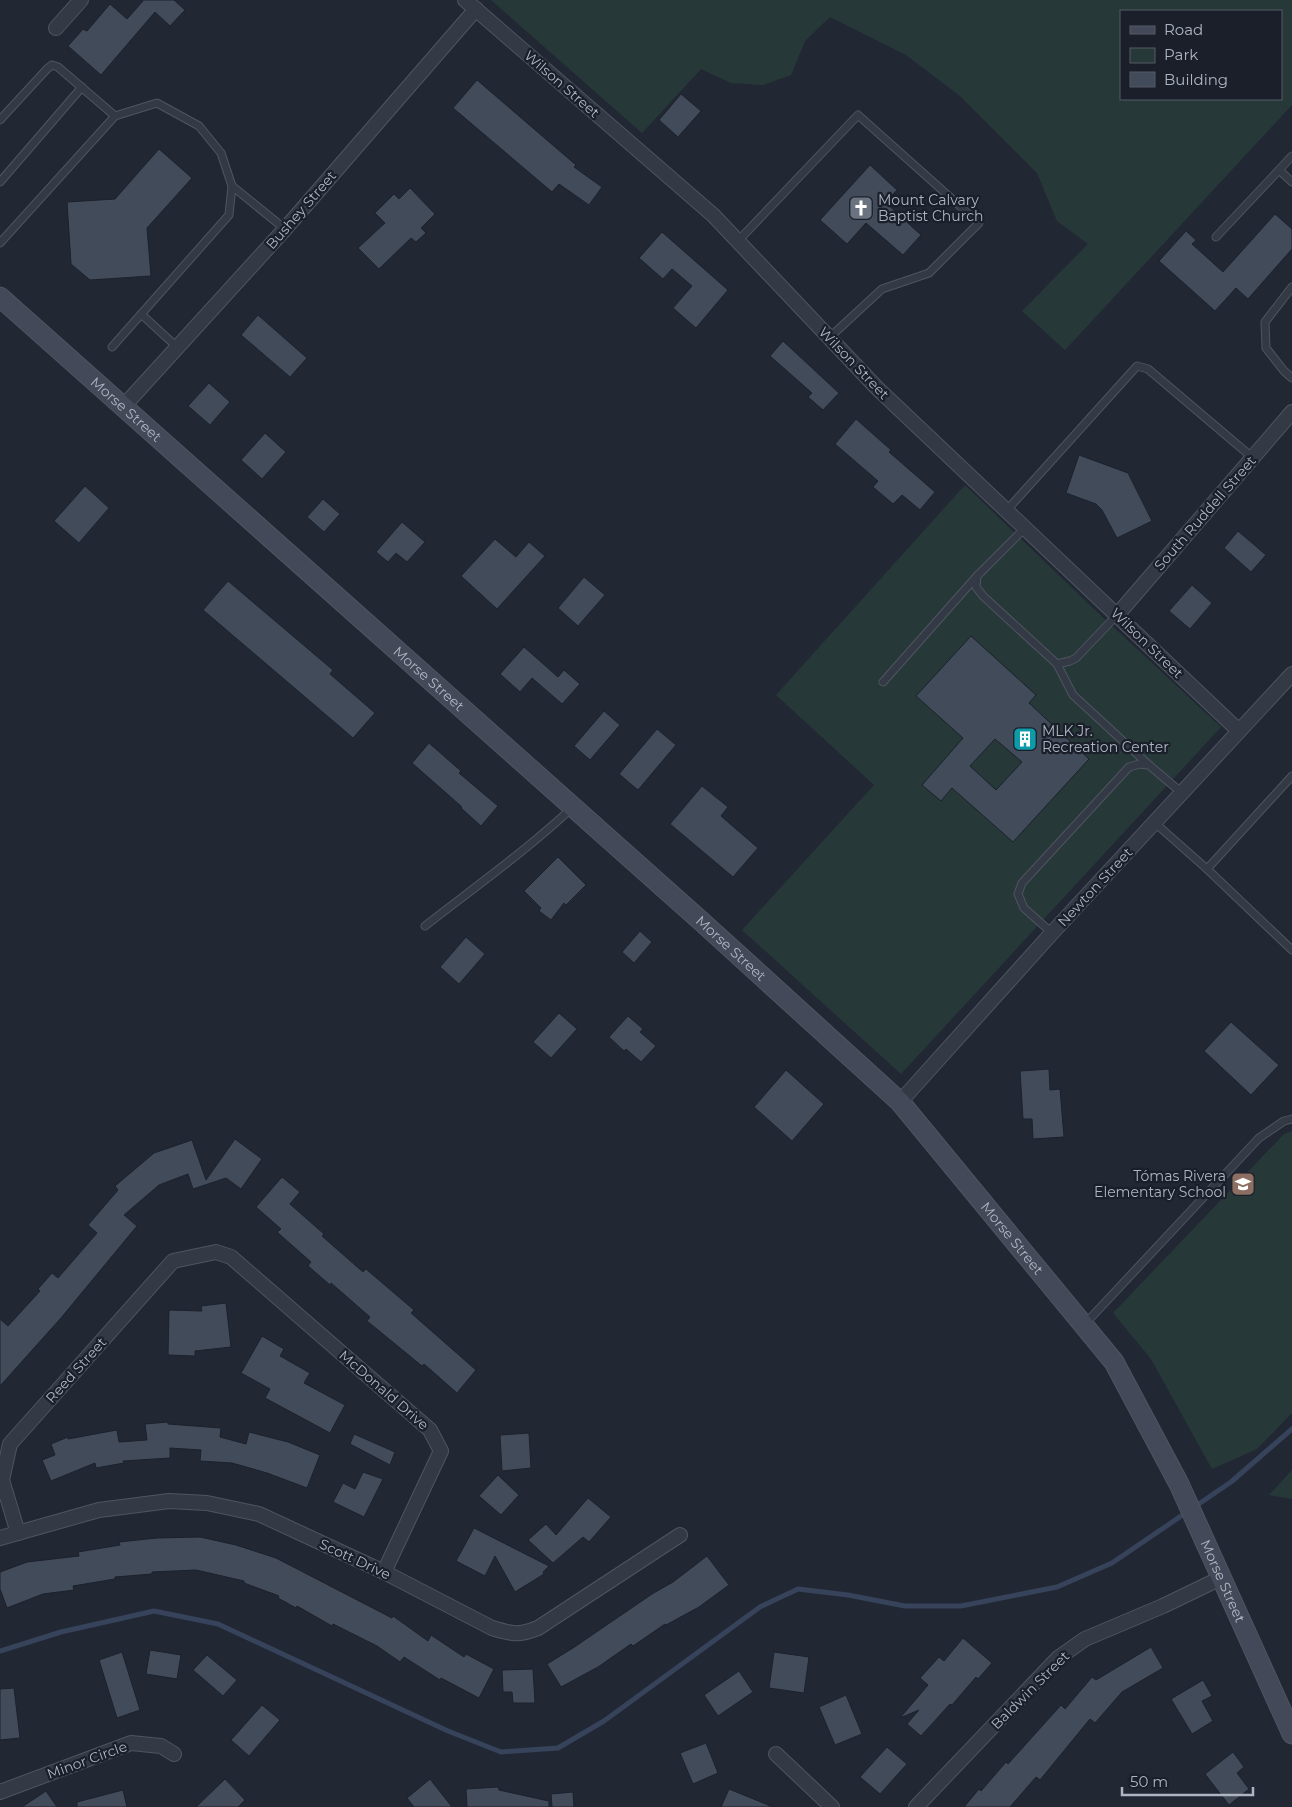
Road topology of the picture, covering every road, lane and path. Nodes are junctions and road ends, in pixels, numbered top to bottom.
1 (81, 0) edge
2 (471, 4) edge
3 (56, 28) dead end
4 (82, 88) junction
5 (115, 116) junction
6 (0, 120) edge
7 (1292, 156) edge
8 (1279, 170) junction
9 (0, 182) edge
10 (1292, 182) edge
11 (232, 186) junction
12 (285, 229) junction
13 (1216, 237) dead end
14 (738, 241) junction
15 (0, 243) edge
16 (1292, 287) edge
17 (0, 297) edge
18 (141, 314) junction
19 (829, 338) junction
20 (177, 347) junction
21 (112, 348) dead end
22 (1292, 378) edge
23 (123, 407) junction
24 (1292, 412) edge
25 (1253, 458) junction
26 (1007, 510) junction
27 (1025, 528) junction
28 (978, 576) junction
29 (1118, 614) junction
30 (1057, 664) junction
31 (1292, 674) edge
32 (883, 682) dead end
33 (1239, 731) junction
34 (1149, 765) junction
35 (1292, 776) edge
36 (1182, 793) junction
37 (573, 807) junction
38 (1155, 823) junction
39 (1206, 869) junction
40 (425, 926) dead end
41 (1052, 933) junction
42 (1292, 950) edge
43 (900, 1102) junction
44 (1292, 1119) edge
45 (216, 1252) joint
46 (1084, 1325) junction
47 (18, 1532) junction
48 (680, 1535) dead end
49 (0, 1538) edge
50 (384, 1572) junction
51 (1221, 1578) junction
52 (1292, 1734) edge
53 (174, 1754) dead end
54 (776, 1754) dead end
55 (0, 1792) edge
56 (832, 1807) edge
57 (916, 1807) edge

1 - 3 street
2 - 12 street, Bushey Street
2 - 14 street, Wilson Street
4 - 5 lane
4 - 6 lane
4 - 9 lane
5 - 11 lane
5 - 15 lane
7 - 8 lane
8 - 10 lane
8 - 13 lane
11 - 12 lane
11 - 18 lane
12 - 20 street, Bushey Street
14 - 19 street, Wilson Street
14 - 19 lane
16 - 22 lane
17 - 23 street, Morse Street
18 - 20 lane
18 - 21 lane
19 - 26 street, Wilson Street
20 - 23 street, Bushey Street
23 - 37 street, Morse Street
24 - 25 street, South Ruddell Street
25 - 26 lane
25 - 29 street, South Ruddell Street
26 - 27 street, Wilson Street
27 - 28 lane
27 - 29 street, Wilson Street
28 - 30 lane
28 - 32 lane
29 - 30 lane
29 - 33 street, Wilson Street
30 - 34 lane
31 - 33 street, Newton Street
33 - 36 street, Newton Street
34 - 36 lane
34 - 41 lane
35 - 39 lane
36 - 38 street, Newton Street
37 - 40 lane
37 - 43 street, Morse Street
38 - 39 lane
38 - 41 street, Newton Street
39 - 42 lane
41 - 43 street, Newton Street
43 - 46 street, Morse Street
44 - 46 lane
45 - 47 street, Reed Street
45 - 50 street, McDonald Drive
46 - 51 street, Morse Street
47 - 49 street, Scott Drive
47 - 50 street, Scott Drive
48 - 50 street, Scott Drive
51 - 52 street, Morse Street
51 - 57 street, Baldwin Street
53 - 55 street, Minor Circle
54 - 56 street

